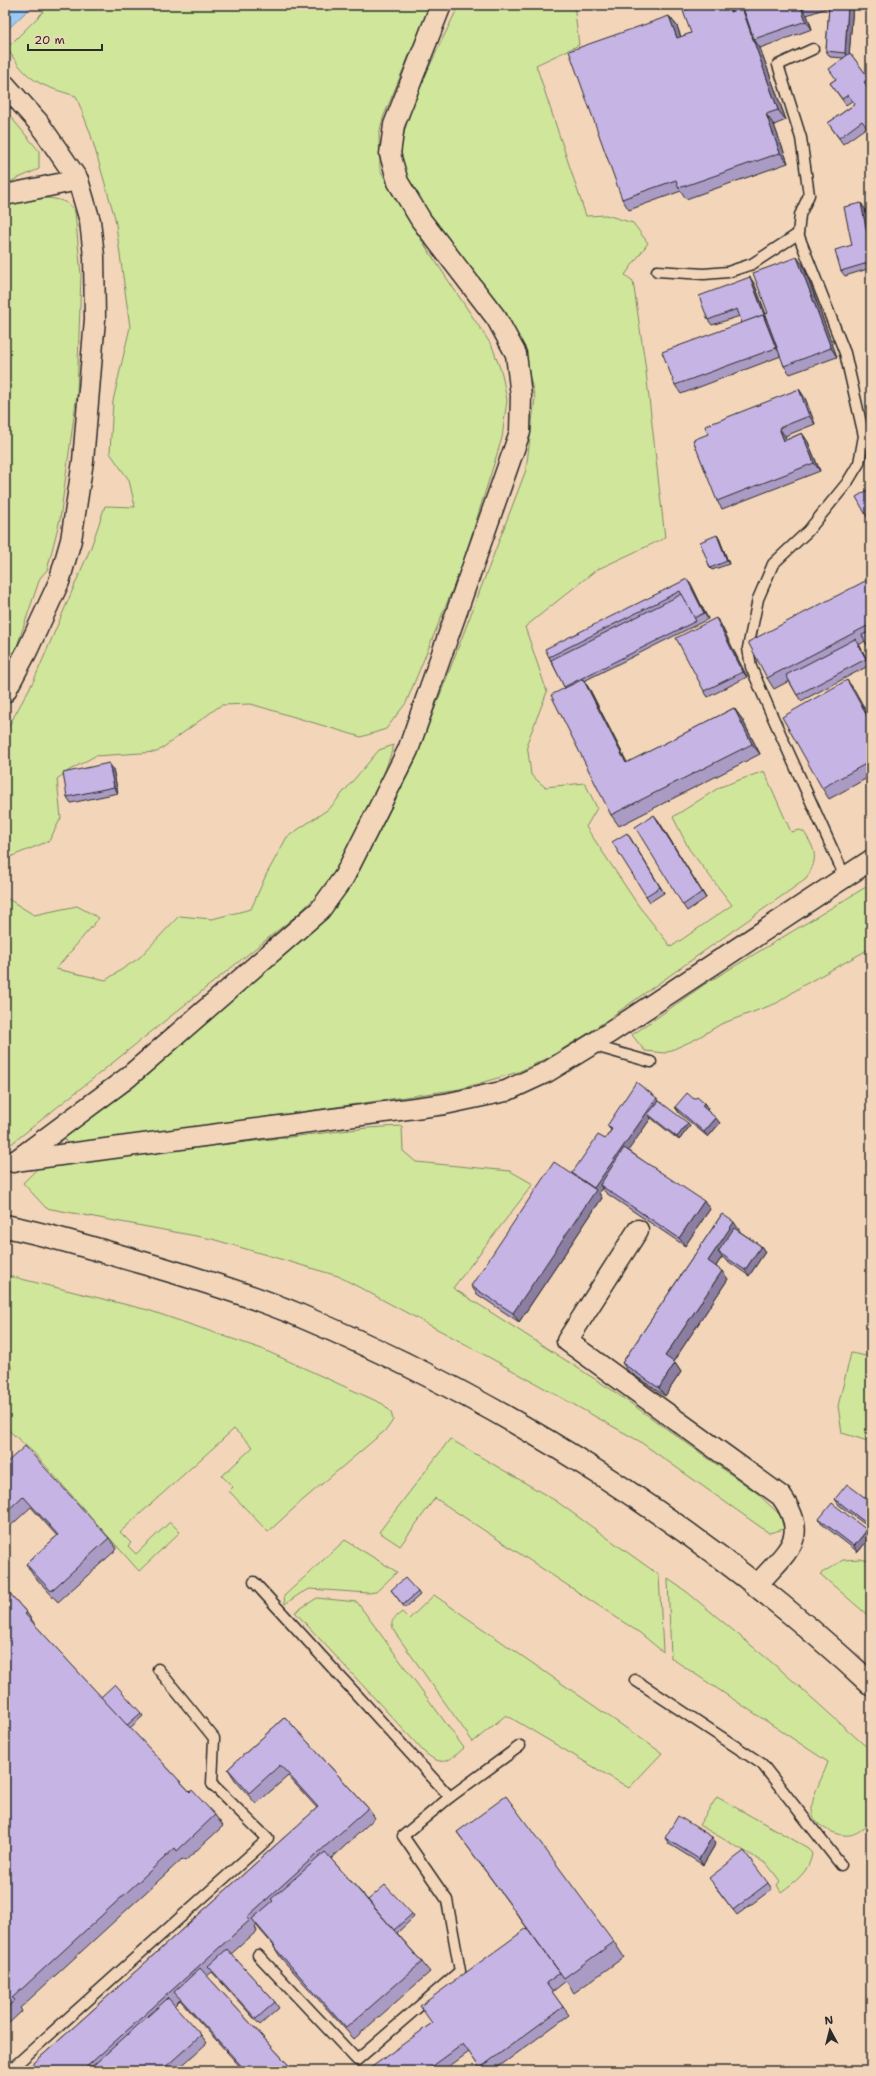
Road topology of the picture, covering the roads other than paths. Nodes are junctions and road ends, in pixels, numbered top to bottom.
1 (441, 5) edge
2 (813, 49) dead end
3 (9, 89) edge
4 (78, 180) junction
5 (5, 195) edge
6 (798, 234) junction
7 (657, 271) dead end
8 (5, 692) edge
9 (871, 860) edge
10 (845, 877) junction
11 (591, 1045) junction
12 (651, 1062) dead end
13 (9, 1164) edge
14 (5, 1226) edge
15 (638, 1230) dead end
16 (254, 1582) dead end
17 (758, 1585) junction
18 (158, 1669) dead end
19 (635, 1680) dead end
20 (871, 1684) edge
21 (520, 1746) dead end
22 (450, 1797) junction
23 (841, 1865) dead end
24 (258, 1955) dead end
25 (9, 2071) edge

1 - 13 street
2 - 6 lane
3 - 4 street
4 - 5 street
4 - 8 street
6 - 7 lane
6 - 10 lane
9 - 10 street
10 - 11 street
11 - 12 lane
11 - 13 street
14 - 17 street
15 - 17 street
16 - 22 lane
17 - 20 street
18 - 25 lane
19 - 23 lane
21 - 22 lane
22 - 24 lane

